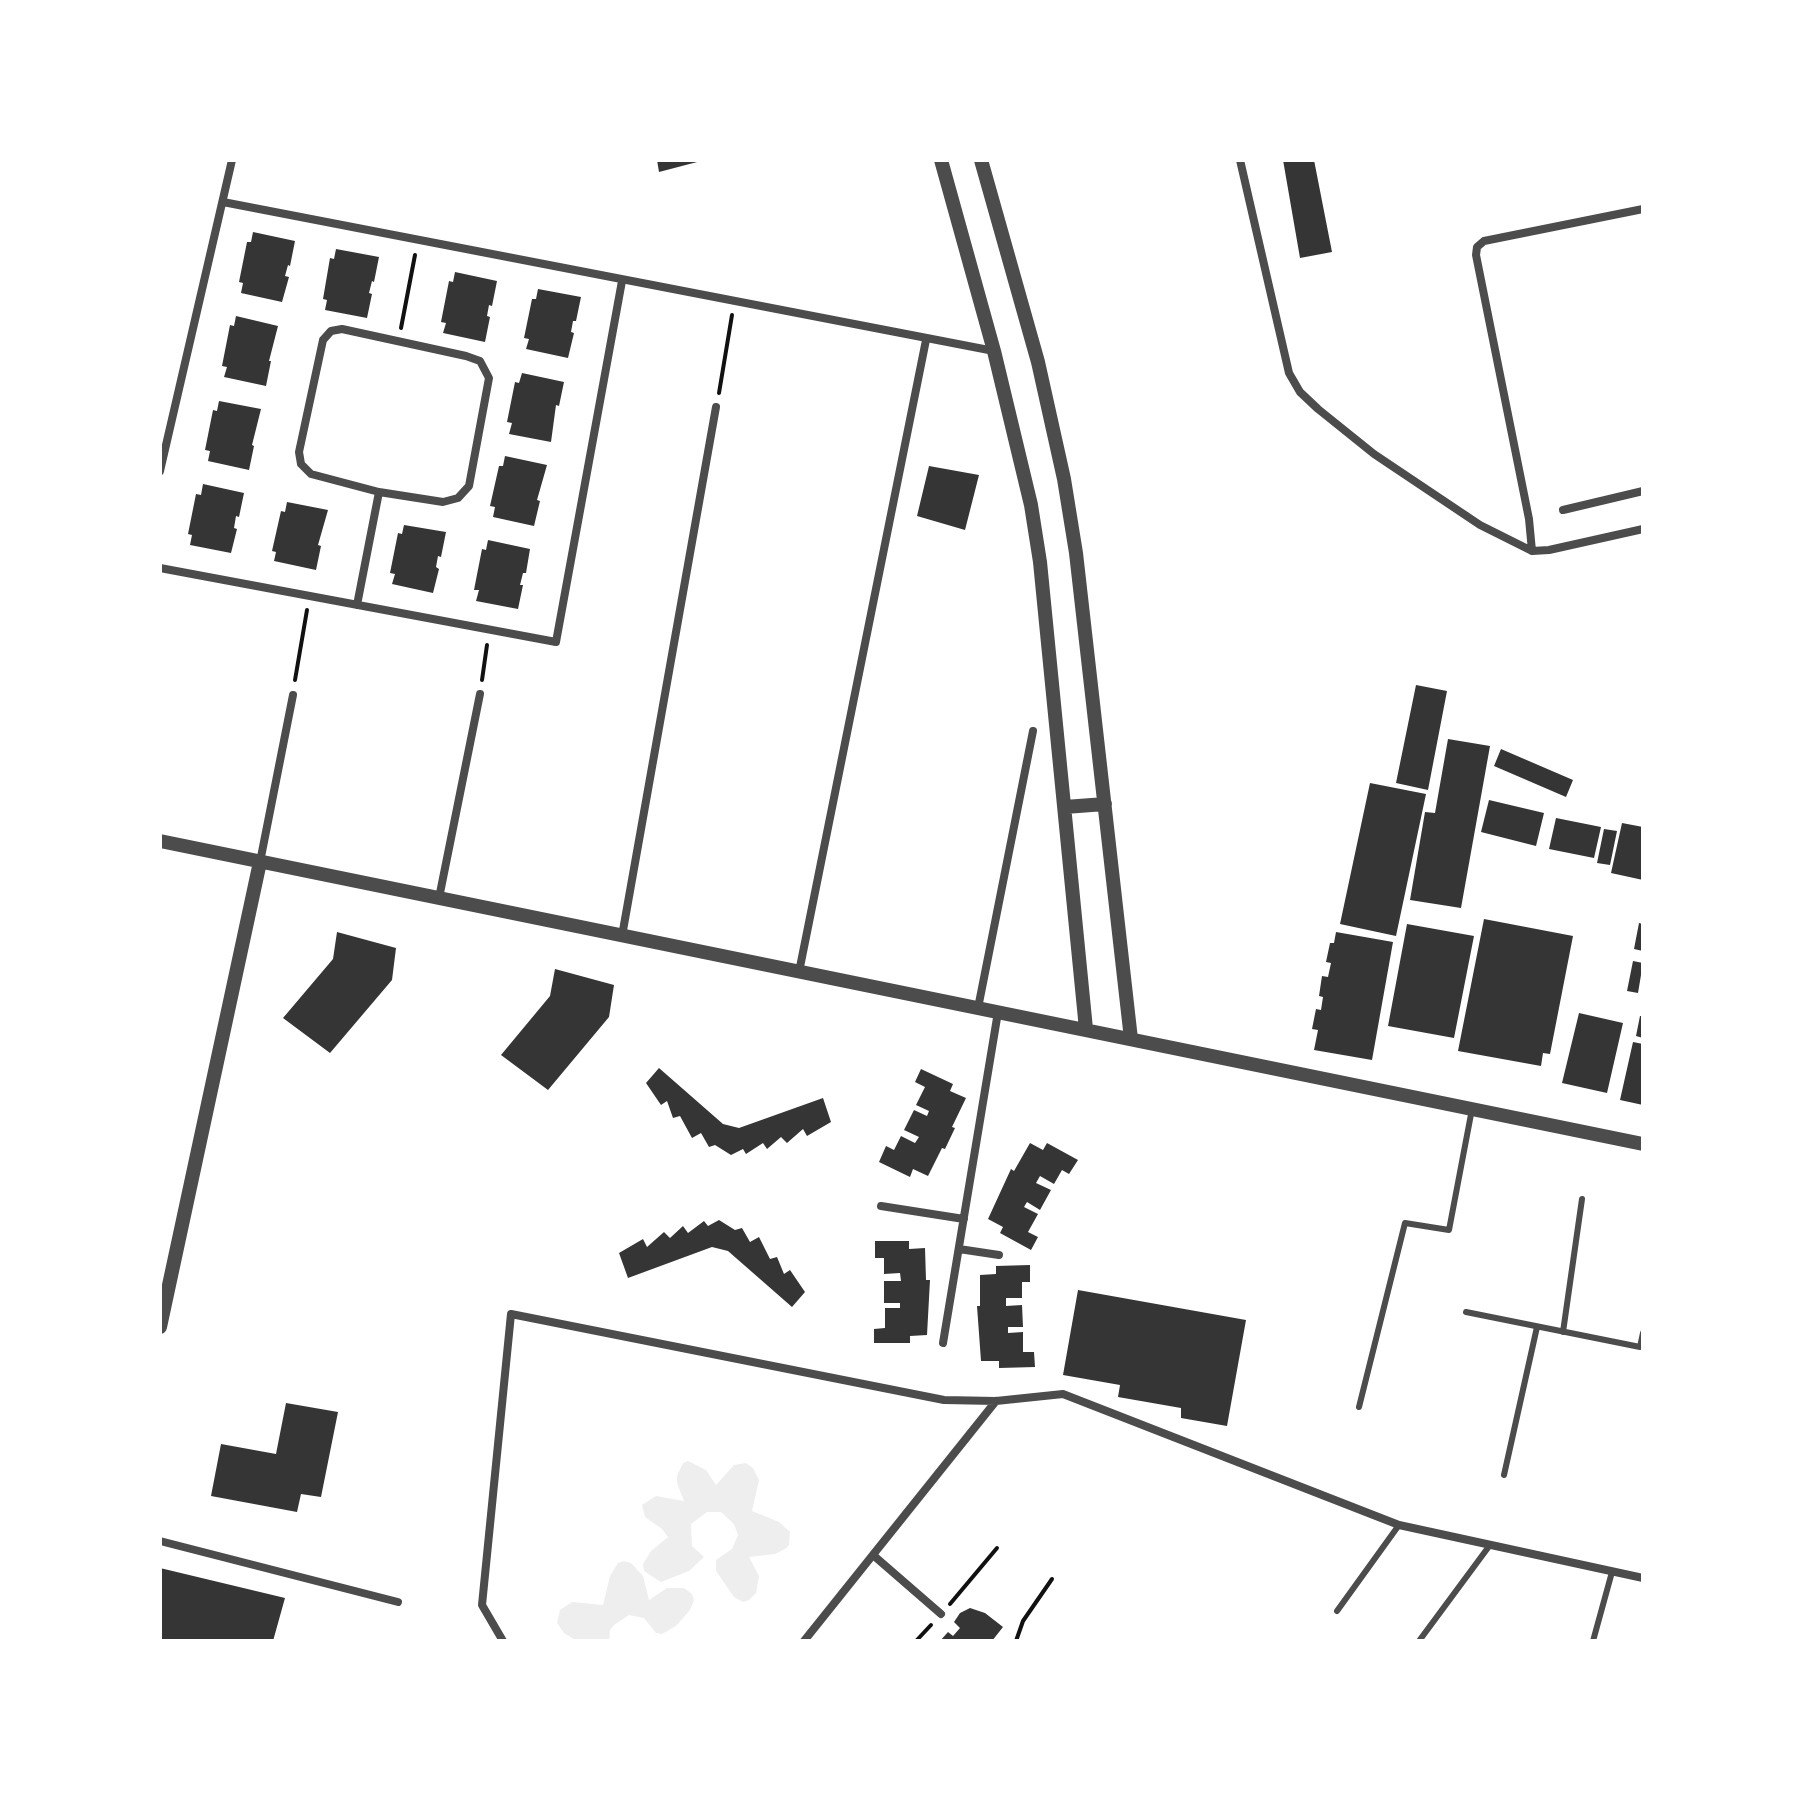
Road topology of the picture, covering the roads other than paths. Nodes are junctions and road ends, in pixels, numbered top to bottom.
1 (232, 160) edge
2 (941, 160) edge
3 (981, 160) edge
4 (1240, 160) edge
5 (223, 202) junction
6 (1642, 211) edge
7 (622, 281) junction
8 (926, 340) junction
9 (994, 351) junction
10 (716, 407) road end
11 (160, 471) edge
12 (1643, 491) edge
13 (379, 492) junction
14 (1563, 510) dead end
15 (1643, 529) edge
16 (1532, 551) junction
17 (160, 568) edge
18 (357, 605) junction
19 (480, 694) road end
20 (293, 695) road end
21 (1033, 731) dead end
22 (1105, 804) junction
23 (1065, 807) junction
24 (160, 841) edge
25 (260, 862) junction
26 (439, 898) junction
27 (622, 936) junction
28 (799, 972) junction
29 (978, 1008) junction
30 (998, 1012) junction
31 (1086, 1029) junction
32 (1131, 1039) junction
33 (1472, 1109) junction
34 (1643, 1144) edge
35 (1582, 1199) dead end
36 (881, 1206) dead end
37 (964, 1219) junction
38 (959, 1249) junction
39 (999, 1255) dead end
40 (162, 1312) edge
41 (1466, 1312) dead end
42 (160, 1327) edge
43 (1537, 1327) junction
44 (1563, 1332) junction
45 (1643, 1333) edge
46 (943, 1343) dead end
47 (996, 1401) junction
48 (1359, 1407) dead end
49 (1504, 1475) dead end
50 (1399, 1525) junction
51 (160, 1541) edge
52 (1490, 1545) junction
53 (873, 1555) junction
54 (1612, 1572) junction
55 (1643, 1578) edge
56 (398, 1602) dead end
57 (1337, 1611) dead end
58 (941, 1614) road end
59 (503, 1641) edge
60 (804, 1641) edge
61 (1419, 1641) edge
62 (1593, 1641) edge

1 - 5 street
2 - 9 street
3 - 22 street
4 - 16 street
5 - 7 street
5 - 11 street
6 - 16 street
7 - 8 street
7 - 18 street
8 - 9 street
8 - 28 street
9 - 23 street
10 - 27 street
12 - 14 street
13 - 13 street
13 - 18 street
15 - 16 street
17 - 18 street
19 - 26 street
20 - 25 street
21 - 29 street
22 - 23 street
22 - 32 street
23 - 31 street
24 - 25 street
25 - 26 street
25 - 40 street
26 - 27 street
27 - 28 street
28 - 29 street
29 - 30 street
30 - 31 street
30 - 37 street
31 - 32 street
32 - 33 street
33 - 34 street
33 - 48 lane
35 - 44 lane
36 - 37 street
37 - 38 street
38 - 39 street
38 - 46 street
40 - 42 street
41 - 43 lane
43 - 44 lane
43 - 49 lane
44 - 45 lane
47 - 50 street
47 - 53 street
47 - 59 street
50 - 52 street
50 - 57 lane
51 - 56 street
52 - 54 street
52 - 61 lane
53 - 58 street
53 - 60 street
54 - 55 street
54 - 62 lane

